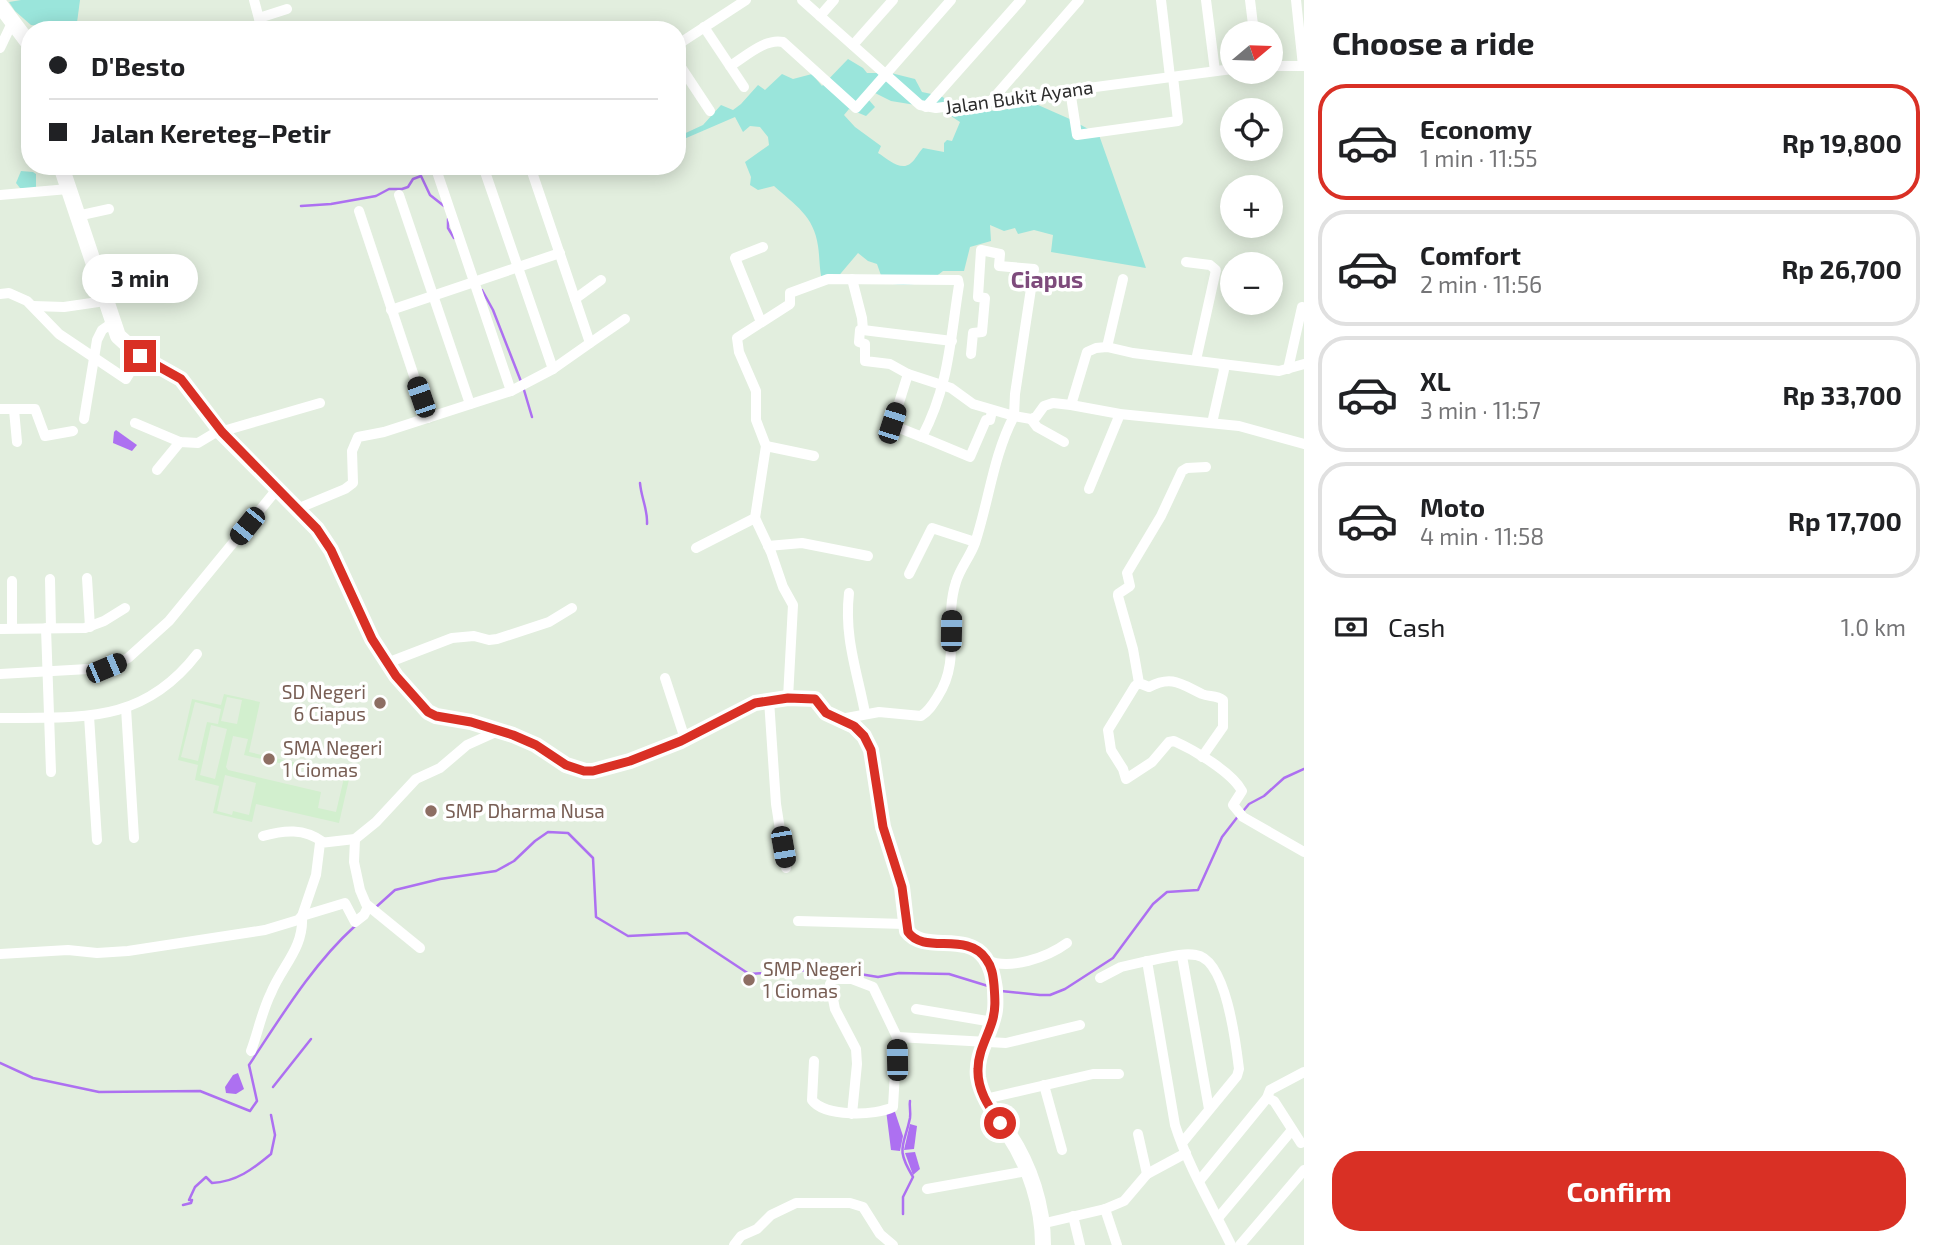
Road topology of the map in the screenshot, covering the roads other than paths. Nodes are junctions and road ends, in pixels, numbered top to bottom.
1 (254, 0) edge
2 (746, 0) edge
3 (802, 0) edge
4 (834, 0) edge
5 (893, 0) edge
6 (951, 0) edge
7 (1021, 0) edge
8 (1079, 0) edge
9 (1161, 0) edge
10 (1206, 0) edge
11 (1250, 0) edge
12 (1297, 0) edge
13 (0, 5) edge
14 (287, 9) dead end
15 (820, 16) junction
16 (259, 21) edge
17 (265, 21) edge
18 (1253, 21) edge
19 (12, 23) junction
20 (704, 27) junction
21 (21, 34) edge
22 (686, 38) edge
23 (853, 45) junction
24 (0, 48) edge
25 (730, 66) junction
26 (1283, 66) edge
27 (1303, 66) edge
28 (1220, 70) edge
29 (1214, 71) junction
30 (885, 74) junction
31 (686, 75) edge
32 (1172, 77) junction
33 (744, 87) dead end
34 (1070, 90) junction
35 (991, 101) junction
36 (926, 107) junction
37 (710, 111) dead end
38 (64, 175) edge
39 (438, 175) edge
40 (486, 175) edge
41 (533, 175) edge
42 (68, 189) junction
43 (0, 195) edge
44 (399, 195) dead end
45 (109, 209) dead end
46 (359, 211) dead end
47 (77, 216) junction
48 (763, 247) dead end
49 (559, 253) junction
50 (1186, 262) dead end
51 (518, 267) junction
52 (852, 279) junction
53 (1123, 279) dead end
54 (601, 281) dead end
55 (475, 282) junction
56 (0, 294) edge
57 (433, 296) junction
58 (575, 299) junction
59 (105, 301) junction
60 (33, 306) junction
61 (1302, 307) dead end
62 (391, 310) junction
63 (625, 319) dead end
64 (761, 322) junction
65 (112, 323) junction
66 (863, 330) junction
67 (952, 341) junction
68 (590, 343) junction
69 (1107, 347) junction
70 (971, 354) dead end
71 (140, 356) junction
72 (92, 358) junction
73 (1196, 360) junction
74 (1304, 363) edge
75 (1222, 364) junction
76 (552, 369) junction
77 (1287, 369) junction
78 (908, 374) junction
79 (943, 384) junction
80 (511, 391) junction
81 (320, 403) dead end
82 (470, 404) junction
83 (1071, 405) junction
84 (0, 409) edge
85 (14, 410) junction
86 (992, 411) junction
87 (1121, 414) junction
88 (1014, 416) junction
89 (428, 418) junction
90 (84, 419) dead end
91 (1031, 419) junction
92 (135, 423) dead end
93 (1212, 423) junction
94 (73, 431) dead end
95 (222, 432) junction
96 (922, 437) junction
97 (17, 442) dead end
98 (180, 442) junction
99 (1064, 442) dead end
100 (1304, 444) edge
101 (766, 446) junction
102 (814, 456) dead end
103 (1206, 467) dead end
104 (157, 470) dead end
105 (278, 488) junction
106 (1089, 489) dead end
107 (299, 508) junction
108 (755, 518) junction
109 (975, 542) junction
110 (768, 546) junction
111 (696, 548) dead end
112 (868, 556) dead end
113 (909, 574) dead end
114 (87, 578) dead end
115 (50, 579) dead end
116 (12, 581) dead end
117 (849, 593) dead end
118 (125, 608) dead end
119 (572, 608) dead end
120 (90, 626) junction
121 (12, 628) junction
122 (48, 628) junction
123 (0, 629) edge
124 (197, 654) dead end
125 (387, 663) junction
126 (47, 673) junction
127 (0, 674) edge
128 (665, 678) dead end
129 (1139, 683) junction
130 (788, 698) junction
131 (769, 700) junction
132 (126, 708) junction
133 (864, 713) junction
134 (89, 716) junction
135 (49, 717) junction
136 (0, 718) edge
137 (841, 719) junction
138 (498, 731) junction
139 (685, 738) junction
140 (1202, 757) junction
141 (51, 772) dead end
142 (263, 836) dead end
143 (134, 838) dead end
144 (355, 839) junction
145 (97, 840) dead end
146 (323, 842) junction
147 (1304, 852) edge
148 (786, 868) dead end
149 (368, 907) junction
150 (302, 916) junction
151 (798, 921) dead end
152 (905, 924) junction
153 (1067, 943) dead end
154 (421, 948) dead end
155 (0, 954) edge
156 (1182, 956) junction
157 (1147, 961) junction
158 (990, 967) junction
159 (1100, 978) dead end
160 (916, 1009) dead end
161 (993, 1022) junction
162 (1080, 1024) dead end
163 (897, 1037) junction
164 (984, 1042) junction
165 (251, 1052) dead end
166 (814, 1061) dead end
167 (1304, 1072) edge
168 (1119, 1074) dead end
169 (1044, 1085) junction
170 (1267, 1098) junction
171 (985, 1099) junction
172 (1209, 1109) junction
173 (852, 1114) junction
174 (1292, 1130) junction
175 (1138, 1134) dead end
176 (1301, 1143) dead end
177 (1184, 1148) junction
178 (1062, 1150) dead end
179 (1304, 1170) edge
180 (1027, 1171) junction
181 (1147, 1174) junction
182 (1200, 1180) junction
183 (928, 1189) dead end
184 (1105, 1209) junction
185 (1073, 1216) junction
186 (1218, 1218) junction
187 (1041, 1224) junction
188 (734, 1245) edge
189 (893, 1245) edge
190 (1042, 1245) edge
191 (1080, 1245) edge
192 (1116, 1245) edge
193 (1231, 1245) edge
194 (1240, 1245) edge

1 - 16 street
2 - 20 street
3 - 15 street, Jalan Bukit Ayana
4 - 15 street
5 - 23 street
6 - 30 street
7 - 36 street
8 - 35 street
9 - 32 street
10 - 29 street
11 - 18 street
12 - 27 street
13 - 19 street
14 - 17 street
15 - 23 street, Jalan Bukit Ayana
19 - 21 street
19 - 24 street
20 - 22 street
20 - 25 street
23 - 30 street, Jalan Bukit Ayana
25 - 30 street
25 - 33 street
26 - 27 street
28 - 29 street, Jalan Bukit Ayana
29 - 32 street, Jalan Bukit Ayana
30 - 36 street, Jalan Bukit Ayana
31 - 37 street
32 - 34 street, Jalan Bukit Ayana
32 - 34 street
34 - 35 street, Jalan Bukit Ayana
35 - 36 street, Jalan Bukit Ayana
38 - 42 street
39 - 55 street
40 - 51 street
41 - 49 street
42 - 43 street
42 - 47 street
44 - 57 street
45 - 47 street
46 - 62 street
47 - 59 street
48 - 64 street
49 - 51 street
49 - 58 street
50 - 73 street
51 - 55 street
51 - 76 street
52 - 64 street
52 - 66 street
52 - 67 street
53 - 69 street
54 - 58 street
55 - 57 street
55 - 80 street
56 - 60 street
57 - 62 street
57 - 82 street
58 - 68 street
59 - 60 street
59 - 65 street
60 - 72 street
61 - 77 street
62 - 89 street
63 - 68 street
64 - 101 street
65 - 71 street
65 - 72 street
66 - 67 street
66 - 78 street
67 - 79 street
68 - 76 street
69 - 73 street
69 - 83 street
70 - 88 street
71 - 72 street
71 - 95 street
72 - 90 street
73 - 75 street
74 - 77 street
75 - 77 street
75 - 93 street
76 - 80 street
78 - 79 street
78 - 96 street
79 - 86 street
79 - 96 street
80 - 82 street
81 - 95 street
82 - 89 street
83 - 87 street
83 - 91 street
84 - 85 street
85 - 94 street
85 - 97 street
86 - 88 street
86 - 96 street
87 - 93 street
87 - 106 street
88 - 91 street
88 - 109 street
89 - 107 street
91 - 99 street
92 - 98 street
93 - 100 street
95 - 98 street
95 - 105 street
98 - 104 street
101 - 102 street
101 - 108 street
103 - 129 street
105 - 107 street
105 - 126 street
107 - 125 street
108 - 110 street
108 - 111 street
109 - 113 street
109 - 133 street
110 - 112 street
110 - 130 street
114 - 120 street
115 - 122 street
116 - 121 street
117 - 133 street
118 - 120 street
119 - 125 street
120 - 122 street
121 - 122 street
121 - 123 street
122 - 126 street
124 - 132 street
125 - 138 street
126 - 127 street
126 - 135 street
128 - 139 street
129 - 140 street
129 - 140 street
130 - 131 street
130 - 137 street
131 - 139 street
131 - 148 street
132 - 134 street
132 - 143 street
133 - 137 street
134 - 135 street
134 - 145 street
135 - 136 street
135 - 141 street
137 - 152 street
138 - 139 street
138 - 144 street
140 - 147 street
142 - 146 street
144 - 146 street
144 - 149 street
146 - 150 street
149 - 150 street
149 - 154 street
150 - 155 street
150 - 165 street
151 - 152 street
152 - 158 street
153 - 158 street
156 - 157 street
156 - 172 street
156 - 172 street
157 - 159 street
157 - 177 street
158 - 161 street
160 - 161 street
161 - 164 street
162 - 164 street
163 - 164 street
163 - 173 street
163 - 173 street
164 - 171 street
166 - 173 street
167 - 170 street
168 - 169 street
169 - 171 street
169 - 178 street
170 - 174 street
170 - 182 street
171 - 180 street
172 - 177 street
174 - 176 street
174 - 186 street
175 - 181 street
177 - 181 street
177 - 182 street
179 - 194 street
180 - 183 street
180 - 187 street
181 - 184 street
182 - 186 street
184 - 185 street
184 - 192 street
185 - 187 street
185 - 191 street
186 - 193 street
187 - 190 street
188 - 189 street

